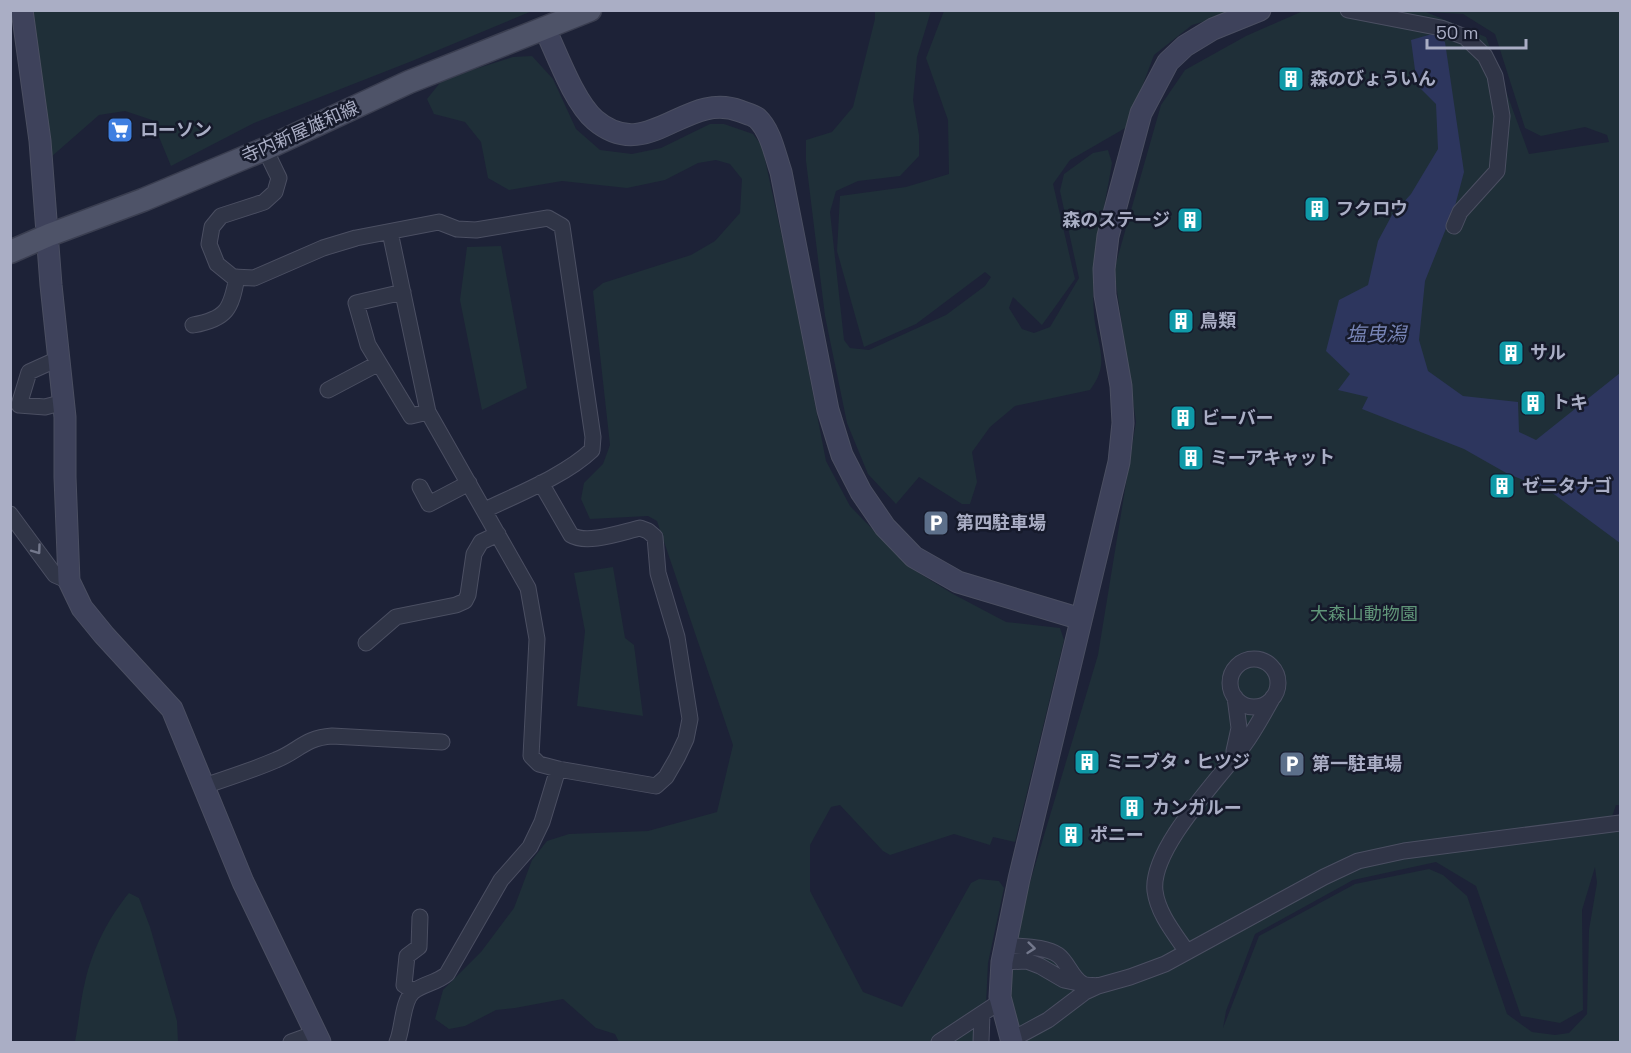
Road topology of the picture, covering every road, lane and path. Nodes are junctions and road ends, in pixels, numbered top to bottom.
1 (22, 10) edge
2 (590, 10) edge
3 (1260, 10) edge
4 (1348, 10) edge
5 (545, 28) junction
6 (265, 149) junction
7 (1454, 226) dead end
8 (390, 232) junction
9 (49, 235) junction
10 (10, 252) edge
11 (237, 277) junction
12 (403, 292) junction
13 (193, 326) dead end
14 (60, 358) junction
15 (380, 363) junction
16 (328, 390) dead end
17 (64, 402) junction
18 (428, 412) junction
19 (469, 483) junction
20 (541, 483) junction
21 (420, 488) dead end
22 (485, 510) junction
23 (10, 514) edge
24 (498, 534) junction
25 (69, 581) junction
26 (1080, 619) junction
27 (366, 643) dead end
28 (1235, 697) junction
29 (1274, 698) junction
30 (442, 742) dead end
31 (1230, 762) junction
32 (558, 769) junction
33 (204, 786) junction
34 (1620, 823) edge
35 (420, 917) dead end
36 (1186, 952) junction
37 (1004, 954) junction
38 (1056, 975) junction
39 (1090, 985) junction
40 (413, 991) junction
41 (1001, 1002) junction
42 (982, 1014) junction
43 (1056, 1014) junction
44 (318, 1038) edge
45 (1012, 1041) edge
46 (291, 1042) edge
47 (397, 1042) edge
48 (939, 1042) edge
49 (981, 1042) edge

1 - 9 street
2 - 5 main road, 寺内新屋雄和線
3 - 26 street
4 - 7 street
5 - 6 main road, 寺内新屋雄和線
5 - 26 street
6 - 9 main road, 寺内新屋雄和線
6 - 11 street
8 - 11 street
8 - 12 street
8 - 20 street
9 - 10 main road, 寺内新屋雄和線
9 - 14 street
11 - 13 street
12 - 15 street
12 - 18 street
14 - 17 street
14 - 17 street
15 - 16 street
15 - 18 street
17 - 25 street
18 - 19 street
19 - 21 street
19 - 22 street
20 - 22 street
20 - 32 street
22 - 24 street
23 -> 25 street
24 - 27 street
24 - 32 street
25 - 33 street
26 - 37 street
28 - 29 street
28 - 29 street
28 - 31 street
29 - 31 street
30 - 33 street
31 - 36 street
32 - 40 street
33 - 44 street
34 - 36 street
35 - 40 street
36 - 39 street
37 - 38 street
37 -> 39 street
37 - 41 street
38 - 39 street
38 - 43 street
39 - 43 street
40 - 47 street
41 - 42 street
41 - 45 street
42 - 48 street
42 - 49 street
43 - 45 street
44 - 46 street

